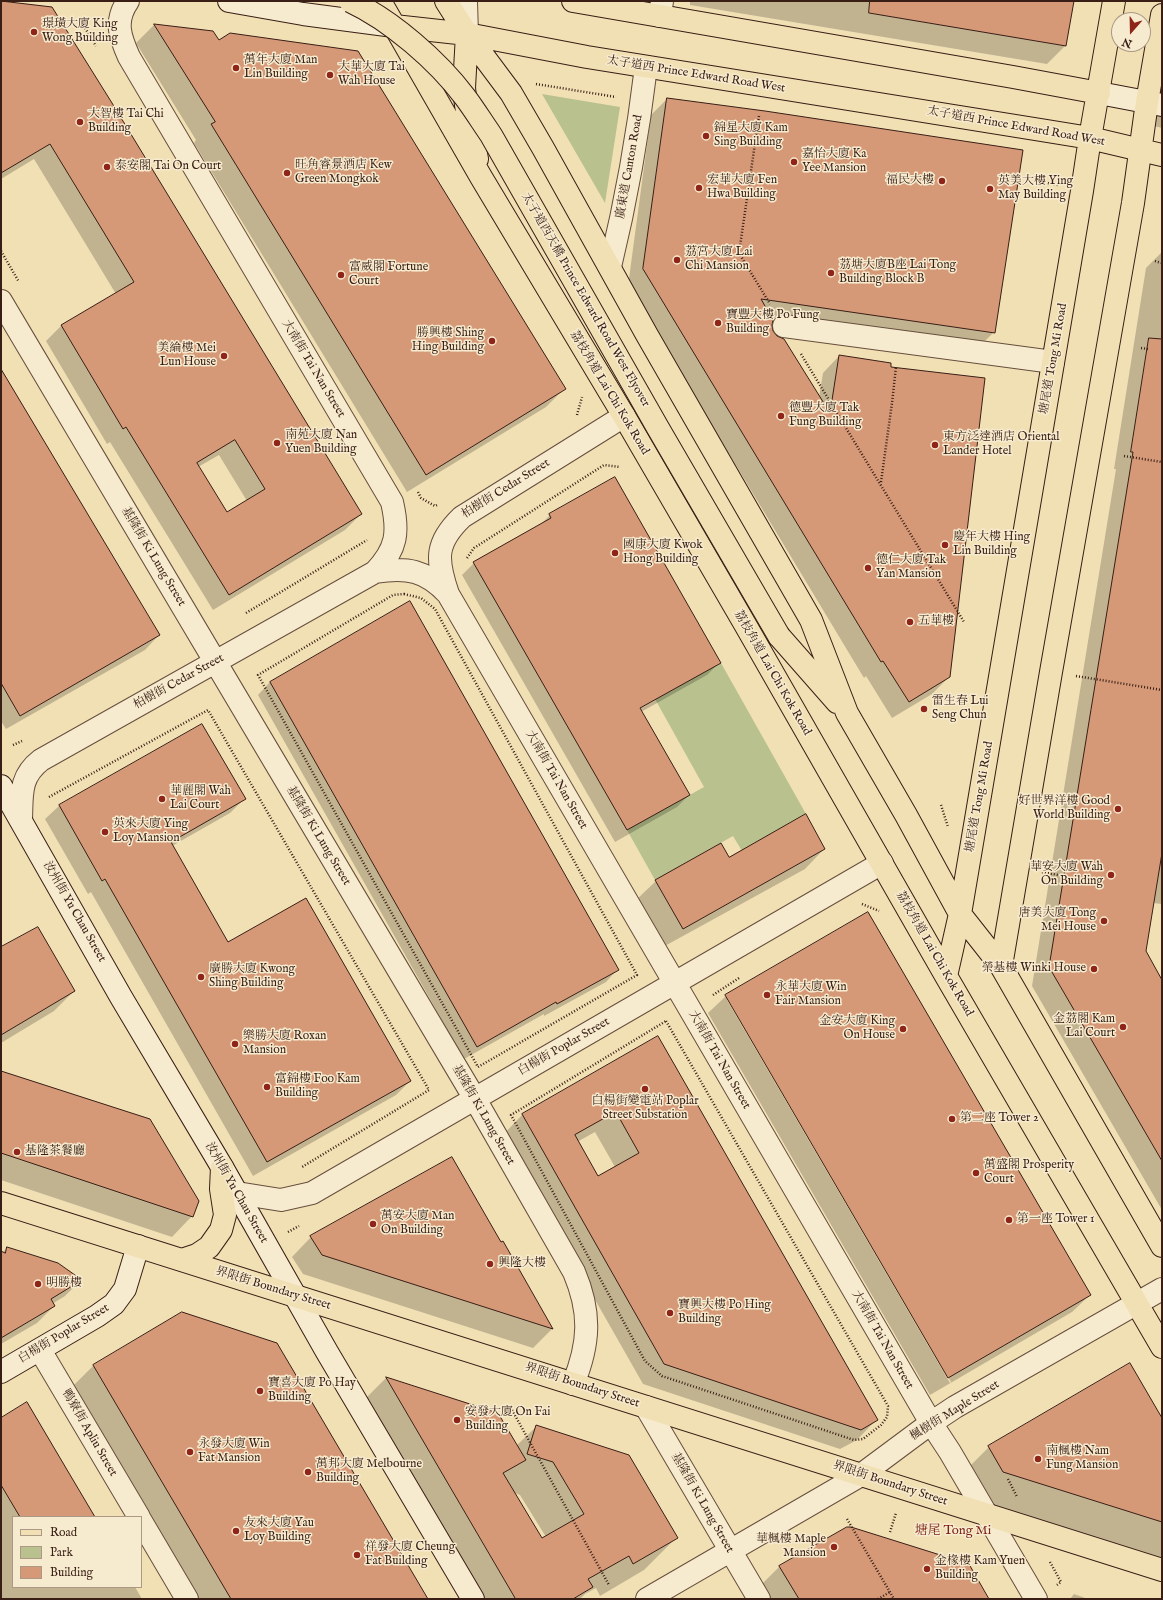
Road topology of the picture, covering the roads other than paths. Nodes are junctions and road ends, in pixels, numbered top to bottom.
1 (128, 1) edge
2 (229, 1) edge
3 (350, 1) edge
4 (380, 1) edge
5 (446, 1) edge
6 (466, 1) edge
7 (573, 1) edge
8 (1114, 1) edge
9 (661, 8) edge
10 (1162, 15) edge
11 (394, 26) junction
12 (467, 34) junction
13 (646, 67) junction
14 (1099, 93) junction
15 (1155, 103) edge
16 (1090, 138) junction
17 (1140, 150) junction
18 (1162, 155) edge
19 (481, 177) junction
20 (610, 267) junction
21 (1, 301) edge
22 (784, 326) road end
23 (1053, 362) junction
24 (624, 416) junction
25 (375, 572) junction
26 (442, 602) junction
27 (779, 636) joint
28 (216, 662) junction
29 (847, 713) junction
30 (1, 786) edge
31 (21, 820) junction
32 (882, 863) junction
33 (960, 914) junction
34 (1001, 966) junction
35 (946, 976) junction
36 (675, 983) junction
37 (474, 1099) junction
38 (222, 1167) junction
39 (237, 1193) junction
40 (1, 1203) edge
41 (138, 1246) junction
42 (1162, 1246) edge
43 (182, 1260) junction
44 (1162, 1288) edge
45 (295, 1296) junction
46 (1137, 1303) junction
47 (1162, 1347) edge
48 (40, 1350) junction
49 (1, 1372) edge
50 (573, 1384) junction
51 (646, 1407) junction
52 (931, 1423) junction
53 (861, 1475) junction
54 (987, 1514) junction
55 (137, 1516) edge
56 (142, 1523) edge
57 (730, 1551) junction
58 (1162, 1570) edge
59 (187, 1599) edge
60 (473, 1599) edge
61 (647, 1599) edge
62 (759, 1599) edge
63 (1036, 1599) edge

1 - 25 street, 大南街 Tai Nan Street
2 - 11 street, 太子道西 Prince Edward Road West
3 - 27 main road, 太子道西天橋 Prince Edward Road West Flyover, bridge
4 - 11 main road, 荔枝角道 Lai Chi Kok Road
5 - 12 main road, 荔枝角道 Lai Chi Kok Road
6 - 12 street
7 - 9 main road
8 - 14 main road, 塘尾道 Tong Mi Road
9 - 14 main road
10 - 15 main road
11 - 12 main road, 太子道西 Prince Edward Road West
11 - 19 main road, 荔枝角道 Lai Chi Kok Road
12 - 13 main road, 太子道西 Prince Edward Road West
12 - 19 main road
12 - 20 main road, 荔枝角道 Lai Chi Kok Road
13 - 16 main road, 太子道西 Prince Edward Road West
13 - 20 street, 廣東道 Canton Road
14 - 15 street
14 - 16 main road, 塘尾道 Tong Mi Road
15 - 17 main road
16 - 17 main road, 太子道西 Prince Edward Road West
16 - 23 main road, 塘尾道 Tong Mi Road
17 - 18 main road, 太子道西 Prince Edward Road West
17 - 34 main road
19 - 24 main road, 荔枝角道 Lai Chi Kok Road
20 - 29 main road, 荔枝角道 Lai Chi Kok Road
21 - 28 street, 基隆街 Ki Lung Street
22 - 23 street
23 - 33 main road, 塘尾道 Tong Mi Road
24 - 26 street, 柏樹街 Cedar Street
24 - 32 main road, 荔枝角道 Lai Chi Kok Road
25 - 26 street, 大南街 Tai Nan Street
25 - 28 street, 柏樹街 Cedar Street
26 - 36 street, 大南街 Tai Nan Street
27 - 29 main road, 荔枝角道 Lai Chi Kok Road
28 - 31 street, 柏樹街 Cedar Street
28 - 37 street, 基隆街 Ki Lung Street
29 - 33 main road, 荔枝角道 Lai Chi Kok Road
30 - 31 street, 汝州街 Yu Chau Street
31 - 38 street, 汝州街 Yu Chau Street
32 - 35 main road, 荔枝角道 Lai Chi Kok Road
32 - 36 street, 白楊街 Poplar Street
33 - 34 main road, 荔枝角道 Lai Chi Kok Road
33 - 35 main road, 塘尾道 Tong Mi Road
34 - 42 main road, 荔枝角道 Lai Chi Kok Road
35 - 46 main road, 荔枝角道 Lai Chi Kok Road
36 - 37 street, 白楊街 Poplar Street
36 - 52 street, 大南街 Tai Nan Street
37 - 39 street, 白楊街 Poplar Street
37 - 50 street, 基隆街 Ki Lung Street
38 - 39 street, 汝州街 Yu Chau Street
38 - 43 main road
39 - 45 street, 汝州街 Yu Chau Street
40 - 41 main road, 界限街 Boundary Street
41 - 43 main road, 界限街 Boundary Street
41 - 48 street, 白楊街 Poplar Street
43 - 45 main road, 界限街 Boundary Street
44 - 46 street, 楓樹街 Maple Street
45 - 50 main road, 界限街 Boundary Street
45 - 60 street, 汝州街 Yu Chau Street
46 - 47 main road, 荔枝角道 Lai Chi Kok Road
46 - 52 street, 楓樹街 Maple Street
48 - 49 street, 白楊街 Poplar Street
48 - 55 street, 鴨寮街 Apliu Street
50 - 51 main road, 界限街 Boundary Street
51 - 53 main road, 界限街 Boundary Street
51 - 57 street, 基隆街 Ki Lung Street
52 - 53 street, 楓樹街 Maple Street
52 - 54 street, 大南街 Tai Nan Street
53 - 54 main road, 界限街 Boundary Street
53 - 57 street, 楓樹街 Maple Street
54 - 58 main road, 界限街 Boundary Street
54 - 63 street, 大南街 Tai Nan Street
56 - 59 street
57 - 61 street, 楓樹街 Maple Street
57 - 62 street, 基隆街 Ki Lung Street

